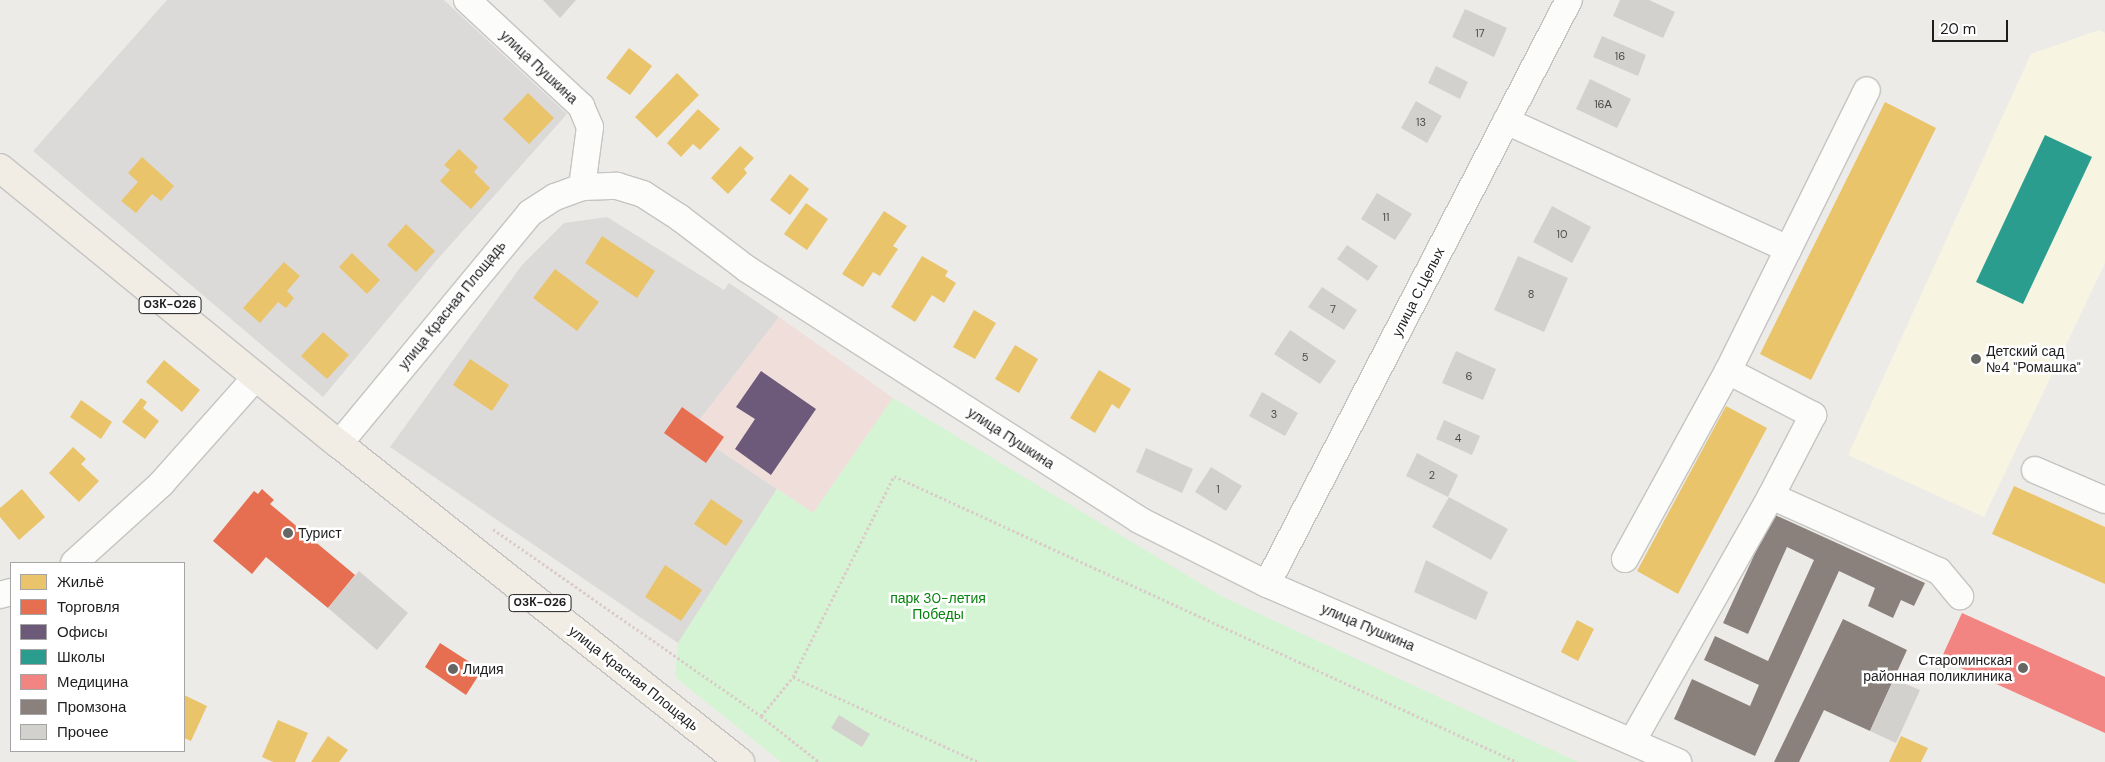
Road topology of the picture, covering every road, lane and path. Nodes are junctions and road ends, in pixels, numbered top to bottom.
1 (468, 0) edge
2 (1569, 0) edge
3 (1867, 90) dead end
4 (1506, 121) junction
5 (0, 168) edge
6 (582, 187) junction
7 (1788, 250) junction
8 (1728, 371) junction
9 (257, 376) junction
10 (339, 444) junction
11 (2035, 470) dead end
12 (1771, 496) junction
13 (2105, 500) edge
14 (487, 525) dead end
15 (1625, 559) dead end
16 (75, 562) edge
17 (1267, 584) junction
18 (1960, 596) dead end
19 (793, 676) junction
20 (761, 716) junction
21 (1633, 740) junction
22 (740, 762) edge
23 (819, 762) edge
24 (979, 762) edge
25 (1517, 762) edge
26 (1678, 762) edge

1 - 6 street, улица Пушкина
2 - 4 street, улица С.Целых
3 - 7 street
4 - 7 street
4 - 17 street, улица С.Целых
5 - 9 main road, улица Красная Площадь / 03К-026
6 - 10 street, улица Красная Площадь
6 - 17 street, улица Пушкина
7 - 8 street
8 - 12 street
8 - 15 street
9 - 10 main road, улица Красная Площадь / 03К-026
9 - 16 street
10 - 22 main road, улица Красная Площадь / 03К-026
11 - 13 street
12 - 18 street
12 - 21 street
14 - 20 path
17 - 21 street, улица Пушкина
19 - 20 path
19 - 24 path
19 - 25 path
20 - 23 path
21 - 26 street, улица Пушкина

